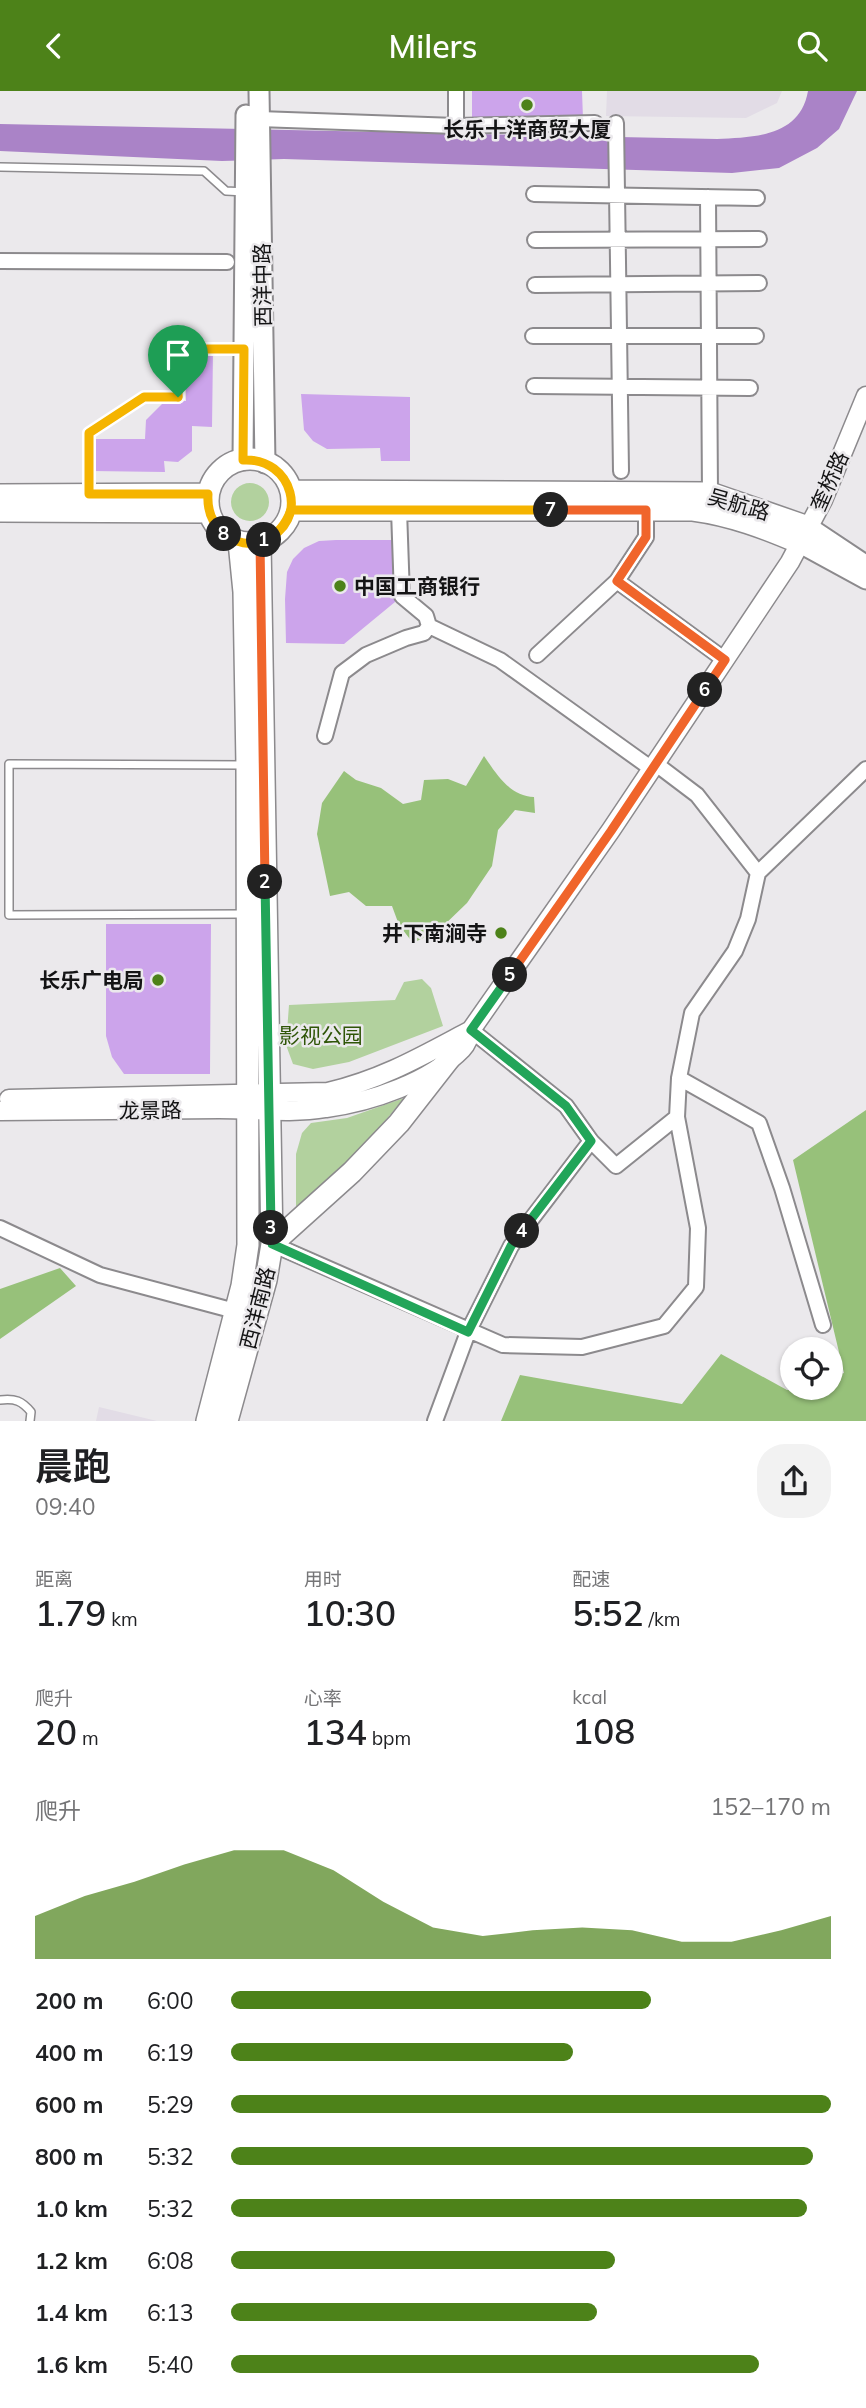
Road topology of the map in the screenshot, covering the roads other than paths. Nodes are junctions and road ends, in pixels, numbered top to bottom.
1 (456, 91) edge
2 (254, 100) edge
3 (595, 123) dead end
4 (616, 123) dead end
5 (456, 125) junction
6 (0, 167) edge
7 (253, 192) junction
8 (534, 194) dead end
9 (616, 196) junction
10 (708, 197) junction
11 (757, 198) dead end
12 (709, 239) junction
13 (758, 239) dead end
14 (535, 240) dead end
15 (617, 240) junction
16 (0, 261) edge
17 (227, 262) dead end
18 (759, 283) dead end
19 (618, 284) junction
20 (709, 284) junction
21 (535, 285) dead end
22 (533, 336) dead end
23 (618, 336) junction
24 (709, 336) junction
25 (756, 336) dead end
26 (244, 349) junction
27 (264, 385) junction
28 (244, 386) junction
29 (534, 386) dead end
30 (620, 387) junction
31 (709, 388) junction
32 (750, 388) dead end
33 (866, 396) edge
34 (243, 460) junction
35 (265, 463) junction
36 (621, 471) dead end
37 (710, 493) junction
38 (89, 494) junction
39 (0, 495) edge
40 (291, 501) junction
41 (342, 501) junction
42 (133, 503) junction
43 (209, 503) junction
44 (0, 510) edge
45 (399, 510) junction
46 (646, 510) junction
47 (804, 535) junction
48 (250, 542) junction
49 (866, 566) edge
50 (866, 579) edge
51 (617, 581) junction
52 (252, 592) junction
53 (429, 626) junction
54 (537, 655) dead end
55 (725, 660) junction
56 (325, 736) dead end
57 (247, 765) junction
58 (654, 767) junction
59 (866, 769) edge
60 (758, 873) junction
61 (247, 914) junction
62 (471, 1030) junction
63 (450, 1059) junction
64 (258, 1068) junction
65 (679, 1078) junction
66 (0, 1099) edge
67 (258, 1102) junction
68 (0, 1111) edge
69 (677, 1117) junction
70 (591, 1141) junction
71 (0, 1228) edge
72 (272, 1244) junction
73 (235, 1311) junction
74 (823, 1325) dead end
75 (468, 1332) junction
76 (0, 1401) edge
77 (30, 1421) edge
78 (207, 1421) edge
79 (228, 1421) edge
80 (435, 1421) edge

1 - 5 street
2 - 5 street
2 - 7 main road
3 - 5 street
4 - 9 street
6 - 7 lane
7 - 26 main road, 西洋中路
7 - 27 main road, 西洋中路
8 - 9 street
9 - 10 street
9 - 15 street
10 - 11 street
10 - 12 street
12 - 13 street
12 - 15 street
12 - 20 street
14 - 15 street
15 - 19 street
16 - 17 street
18 - 20 street
19 - 20 street
19 - 21 street
19 - 23 street
20 - 24 street
22 - 23 street
23 - 24 street
23 - 30 street
24 - 25 street
24 - 31 street
26 - 28 main road, 西洋中路
26 - 38 lane
27 - 28 main road
27 - 35 main road, 西洋中路
28 - 34 main road, 西洋中路
29 - 30 street
30 - 31 street
30 - 36 street
31 - 32 street
31 - 37 street
33 - 47 street, 奎桥路
34 - 35 main road
34 - 43 main road
35 - 40 main road
37 - 41 main road, 吴航路
37 - 47 main road, 吴航路
38 - 39 main road
38 - 42 main road
40 - 41 main road, 吴航路
40 - 48 main road
41 - 45 main road, 吴航路
42 - 43 main road
42 - 44 main road
43 - 48 main road
45 - 46 main road, 吴航路
45 - 53 street
46 - 47 main road, 吴航路
46 - 51 street
47 - 49 main road
47 - 50 main road
47 - 55 street, 奎桥路
48 - 52 main road
51 - 54 street
51 - 55 street
52 - 57 main road
52 - 64 main road
53 - 56 street
53 - 58 street
55 - 58 street, 奎桥路
57 - 61 main road
57 - 61 lane
58 - 60 street
58 - 62 street, 奎桥路
59 - 60 street
60 - 65 street
61 - 64 main road
62 - 63 street, 奎桥路
62 - 67 street
62 - 70 street
63 - 67 street, 龙景路
63 - 72 main road
64 - 67 main road, 西洋南路
65 - 69 street
65 - 74 street
66 - 67 street
67 - 68 street, 龙景路
67 - 72 main road, 西洋南路
67 - 73 main road, 西洋南路
69 - 70 street
69 - 75 street
70 - 75 street
71 - 73 street
72 - 75 street
72 - 79 main road, 西洋南路
73 - 78 main road, 西洋南路
75 - 80 street
76 - 77 lane

